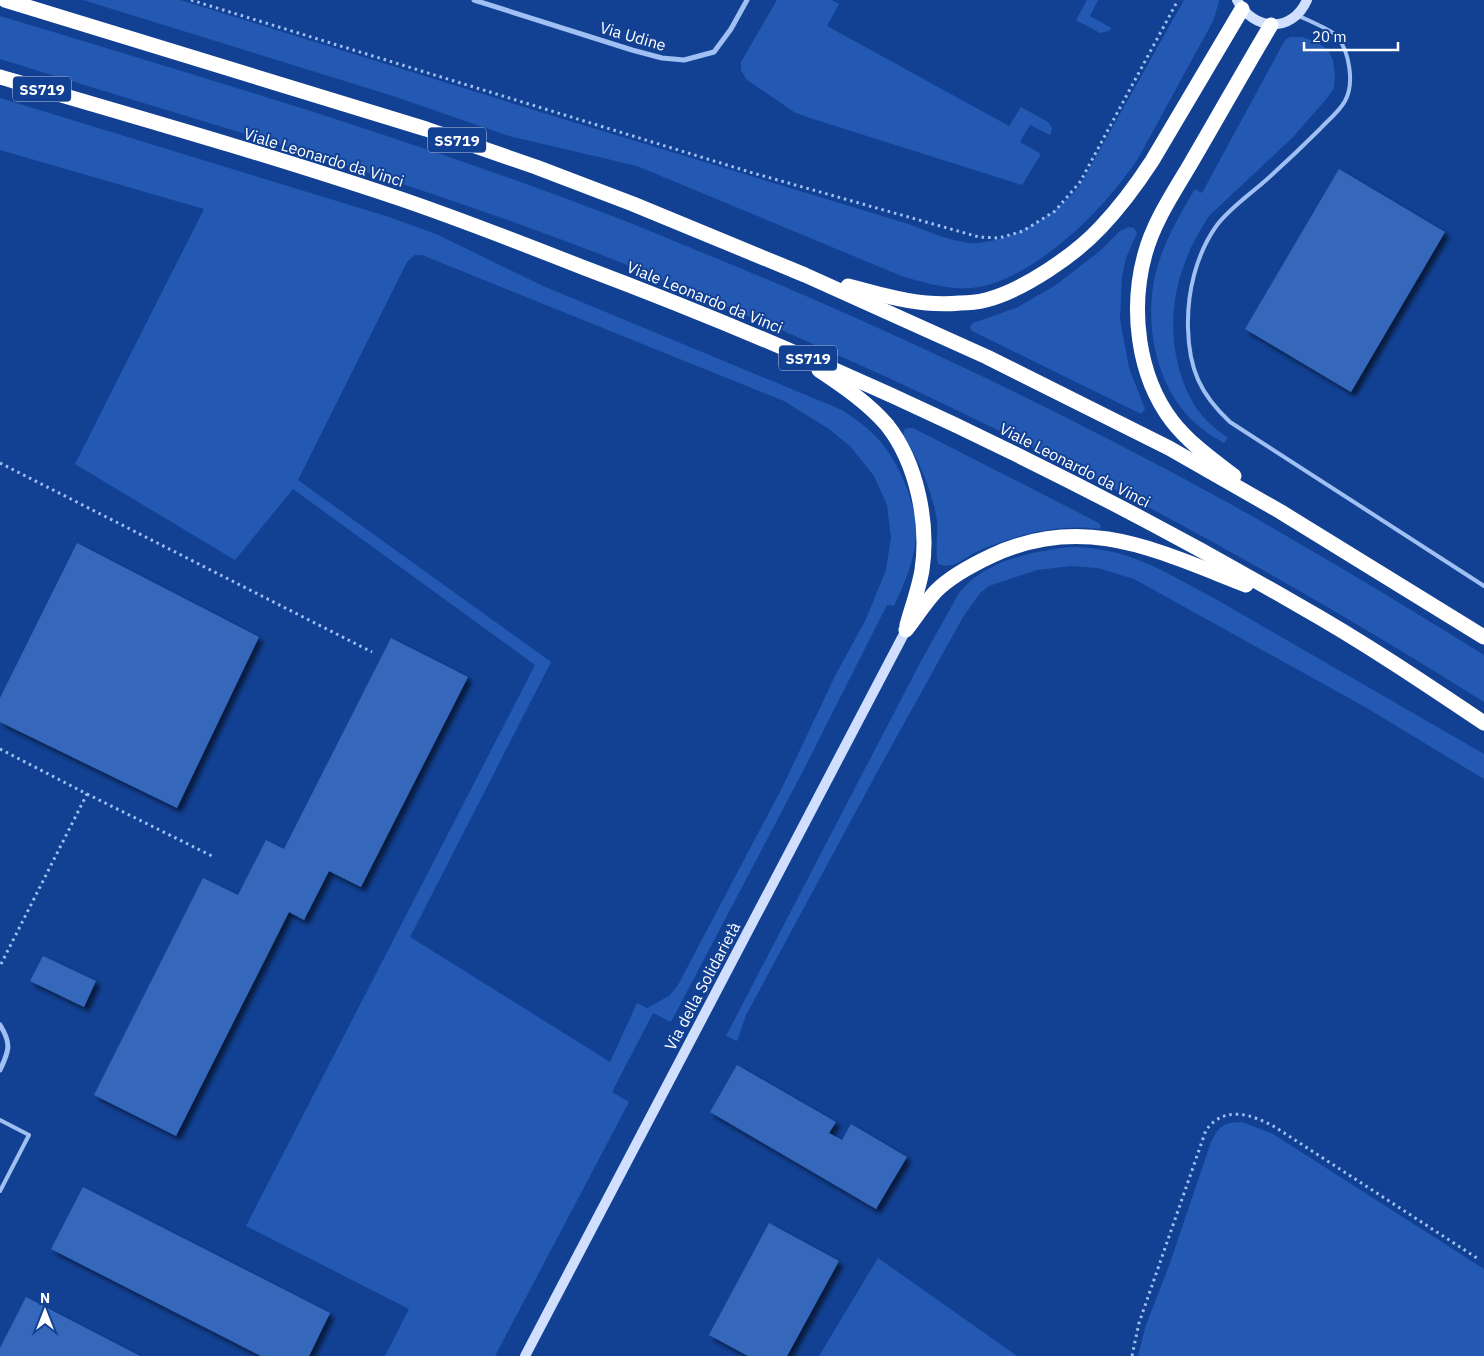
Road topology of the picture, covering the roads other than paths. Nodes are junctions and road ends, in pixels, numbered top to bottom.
1 (6, 0) edge
2 (474, 0) edge
3 (747, 0) edge
4 (1307, 0) edge
5 (1240, 5) edge
6 (1297, 15) junction
7 (1271, 24) junction
8 (0, 77) edge
9 (806, 275) junction
10 (791, 350) junction
11 (1281, 512) junction
12 (1484, 586) edge
13 (1299, 605) junction
14 (906, 630) junction
15 (1484, 636) edge
16 (1484, 723) edge
17 (0, 1025) edge
18 (0, 1070) edge
19 (0, 1120) edge
20 (0, 1191) edge
21 (526, 1356) edge

1 - 9 highway, SS719
2 - 3 street, Via Udine
4 - 6 street
5 - 7 street
5 - 9 highway
6 - 7 street
6 - 12 lane
7 - 11 highway
8 - 10 highway, Viale Leonardo da Vinci / SS719
9 - 11 highway, SS719
10 - 13 highway, Viale Leonardo da Vinci / SS719
10 - 14 highway
11 - 15 highway, SS719
13 - 14 highway
13 - 16 highway, Viale Leonardo da Vinci / SS719
14 - 21 street, Via della Solidarietà
17 - 18 street
19 - 20 lane

